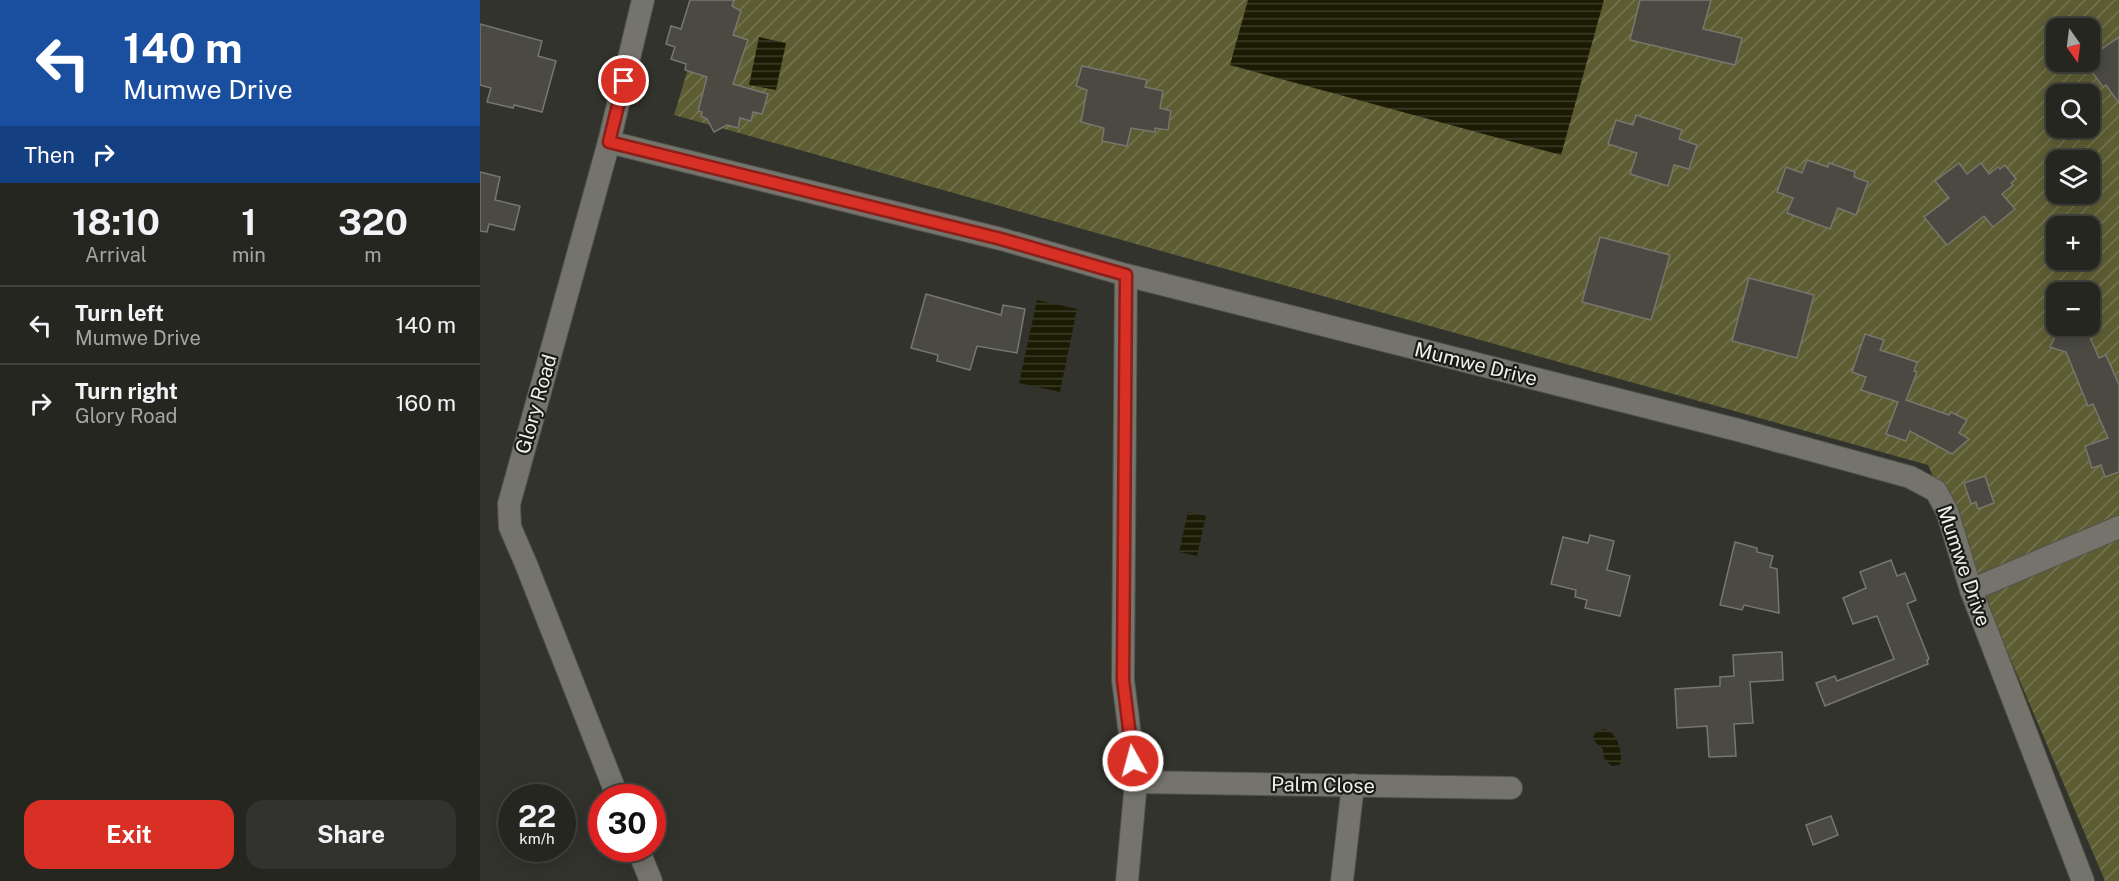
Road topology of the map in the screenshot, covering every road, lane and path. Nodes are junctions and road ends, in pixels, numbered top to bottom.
1 (643, 0) edge
2 (609, 142) junction
3 (1126, 275) junction
4 (2119, 527) edge
5 (1971, 590) junction
6 (1136, 782) junction
7 (612, 784) edge
8 (1353, 785) junction
9 (1511, 788) dead end
10 (643, 862) edge
11 (651, 881) edge
12 (1127, 881) edge
13 (1342, 881) edge
14 (2083, 881) edge

1 - 2 street, Glory Road
2 - 3 street, Mumwe Drive
2 - 7 street, Glory Road
3 - 5 street, Mumwe Drive
3 - 6 street
4 - 5 street
5 - 14 street, Mumwe Drive
6 - 8 street, Palm Close
6 - 12 street
8 - 9 street, Palm Close
8 - 13 street
10 - 11 street

